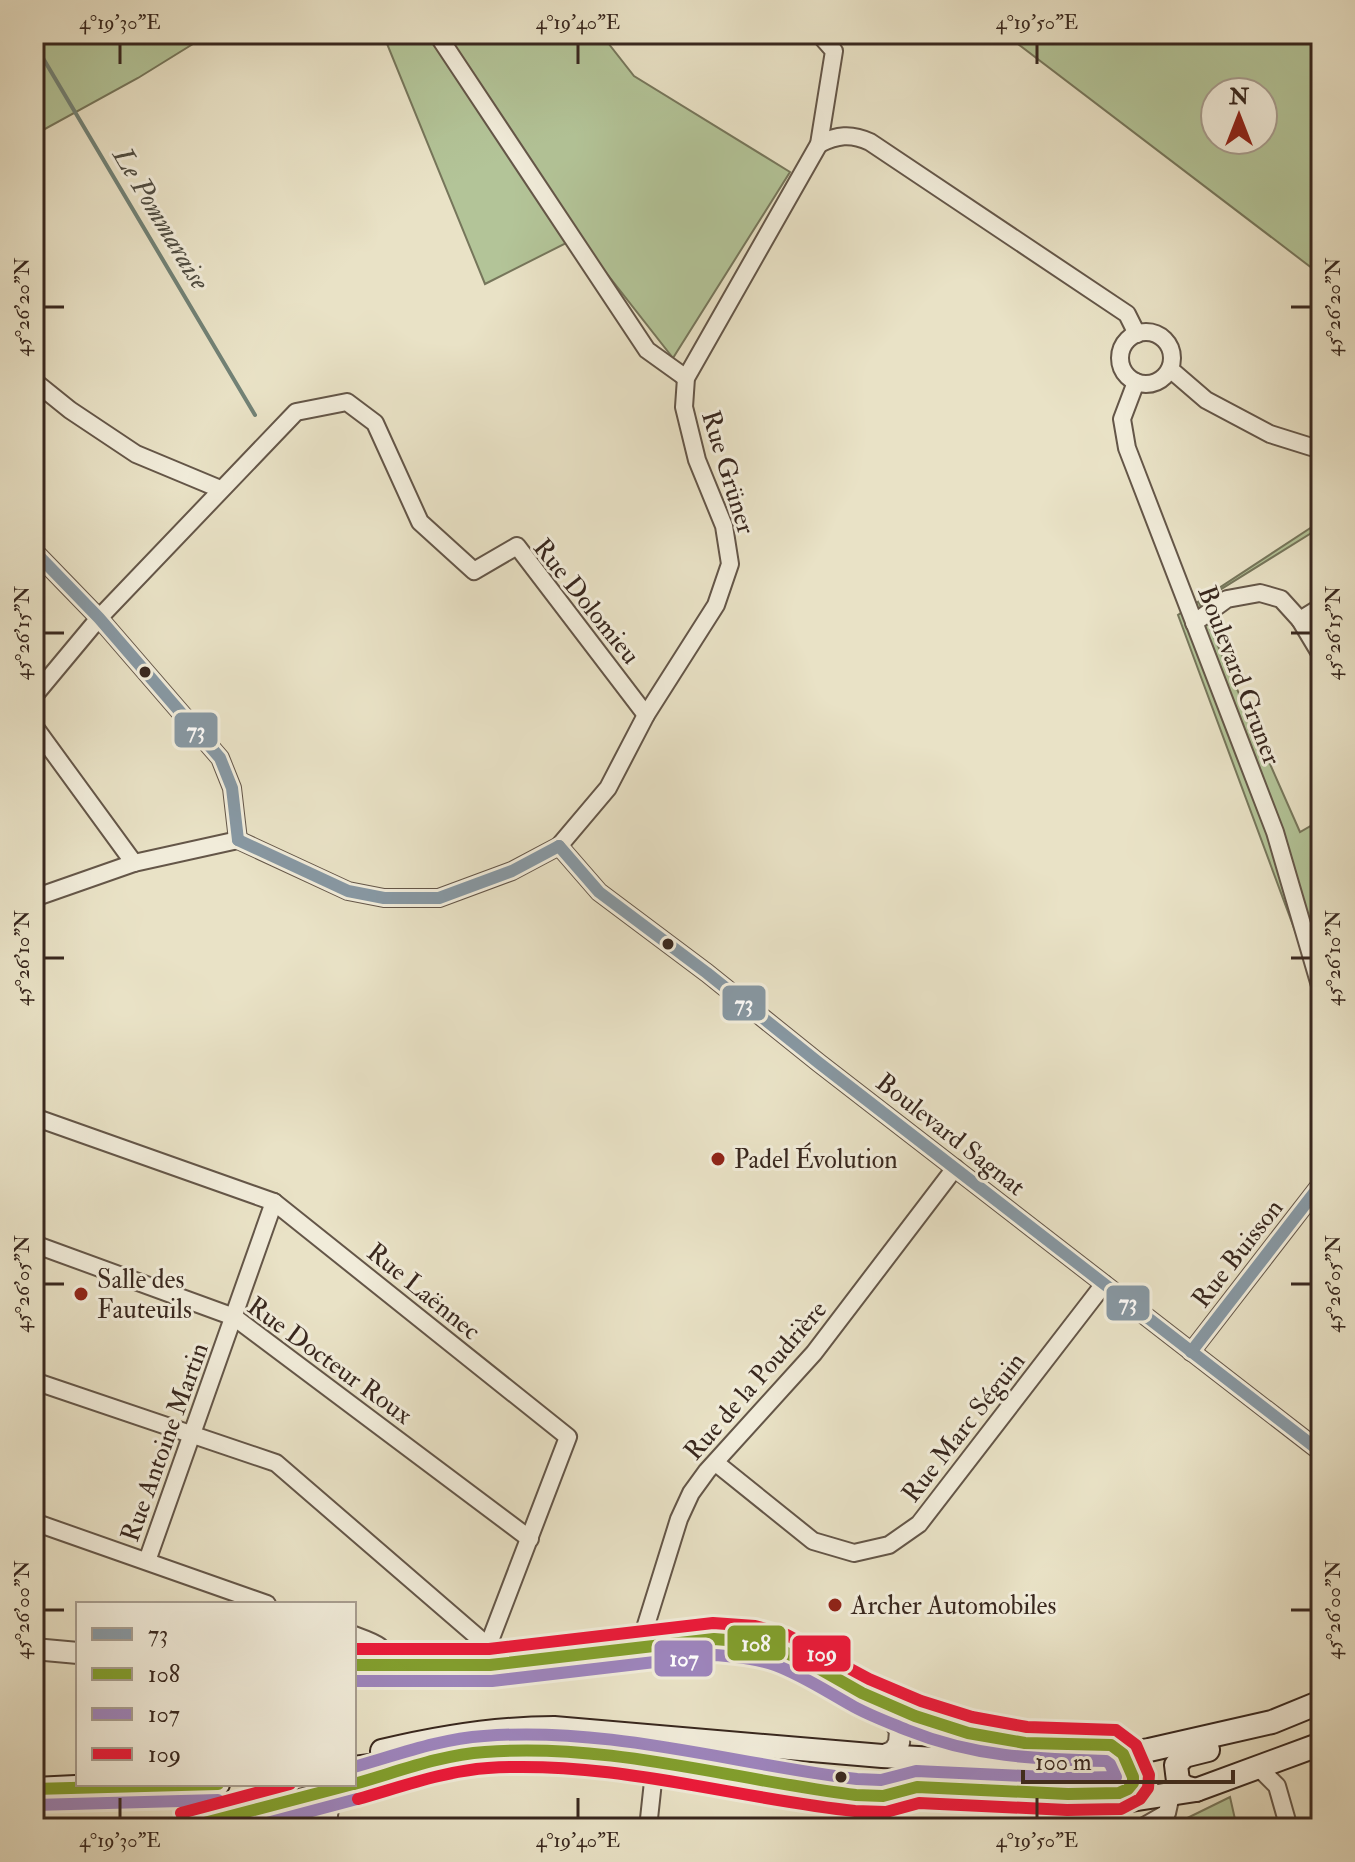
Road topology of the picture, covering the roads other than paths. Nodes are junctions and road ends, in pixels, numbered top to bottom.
1 (437, 34) edge
2 (819, 34) edge
3 (819, 144) junction
4 (1137, 334) junction
5 (1170, 369) junction
6 (686, 378) junction
7 (34, 381) edge
8 (1136, 382) junction
9 (1321, 450) edge
10 (220, 489) junction
11 (34, 551) edge
12 (1321, 607) edge
13 (99, 618) junction
14 (1300, 620) junction
15 (1194, 623) junction
16 (1321, 655) edge
17 (34, 696) edge
18 (646, 715) junction
19 (34, 726) edge
20 (238, 840) junction
21 (559, 846) junction
22 (134, 863) junction
23 (34, 898) edge
24 (1321, 989) edge
25 (34, 1117) edge
26 (955, 1168) junction
27 (1321, 1184) edge
28 (274, 1202) junction
29 (34, 1244) edge
30 (1104, 1284) junction
31 (234, 1317) junction
32 (1191, 1352) junction
33 (34, 1381) edge
34 (192, 1434) junction
35 (1321, 1452) edge
36 (716, 1463) junction
37 (34, 1522) edge
38 (530, 1539) junction
39 (147, 1561) junction
40 (261, 1602) edge
41 (356, 1636) edge
42 (34, 1649) edge
43 (645, 1649) junction
44 (76, 1653) edge
45 (489, 1656) junction
46 (356, 1665) edge
47 (392, 1666) junction
48 (862, 1693) junction
49 (1318, 1704) edge
50 (1321, 1744) edge
51 (1117, 1750) junction
52 (453, 1756) junction
53 (882, 1756) junction
54 (1321, 1756) edge
55 (356, 1757) edge
56 (655, 1763) junction
57 (356, 1768) edge
58 (1259, 1768) junction
59 (356, 1783) edge
60 (104, 1786) edge
61 (347, 1786) edge
62 (34, 1789) edge
63 (333, 1790) junction
64 (1196, 1790) junction
65 (1171, 1795) junction
66 (883, 1796) junction
67 (1056, 1804) junction
68 (185, 1828) edge
69 (327, 1828) edge
70 (648, 1828) edge
71 (1060, 1828) edge
72 (1141, 1828) edge
73 (1289, 1828) edge

1 - 6 street
2 - 3 street, Rue Grüner
3 - 4 street
3 - 6 street, Rue Grüner
4 - 5 street
4 - 8 street
5 - 8 street
5 - 9 street
6 - 18 street, Rue Grüner
7 - 10 street
8 - 15 street, Boulevard Gruner
10 - 13 street
10 - 18 street, Rue Dolomieu
11 - 13 street
12 - 14 street
13 - 17 street
13 - 20 street
14 - 15 street
14 - 16 street
15 - 24 street, Boulevard Gruner
18 - 21 street, Rue Grüner
19 - 22 street
20 - 21 street
20 - 22 street
21 - 26 street, Boulevard Sagnat
22 - 23 street
25 - 28 street, Rue Laënnec
26 - 30 street, Boulevard Sagnat
26 - 36 street, Rue de la Poudrière
27 - 32 street, Rue Buisson
28 - 31 street, Rue Antoine Martin
28 - 38 street, Rue Laënnec
29 - 31 street, Rue Docteur Roux
30 - 32 street, Boulevard Sagnat
30 - 36 street, Rue Marc Séguin
31 - 34 street, Rue Antoine Martin
31 - 38 street, Rue Docteur Roux
32 - 35 street, Boulevard Sagnat
33 - 34 street
34 - 39 street, Rue Antoine Martin
34 - 45 street
36 - 43 street, Rue de la Poudrière
37 - 39 street
38 - 45 street, Rue Laënnec
39 - 40 street
41 - 47 street
42 - 44 street
43 - 45 street
43 - 48 street
45 - 47 street
46 - 47 street
48 - 51 street
48 - 53 street
49 - 51 main road
49 - 64 main road
50 - 58 main road
51 - 53 main road
51 - 66 street
52 - 56 main road
52 - 57 main road
52 - 59 street
53 - 55 main road
54 - 58 main road
56 - 66 main road
56 - 70 street
58 - 64 main road
58 - 73 street
60 - 62 main road
61 - 63 street
63 - 68 street
63 - 69 street
64 - 65 main road
65 - 67 main road
65 - 72 street
66 - 67 main road
67 - 71 street

